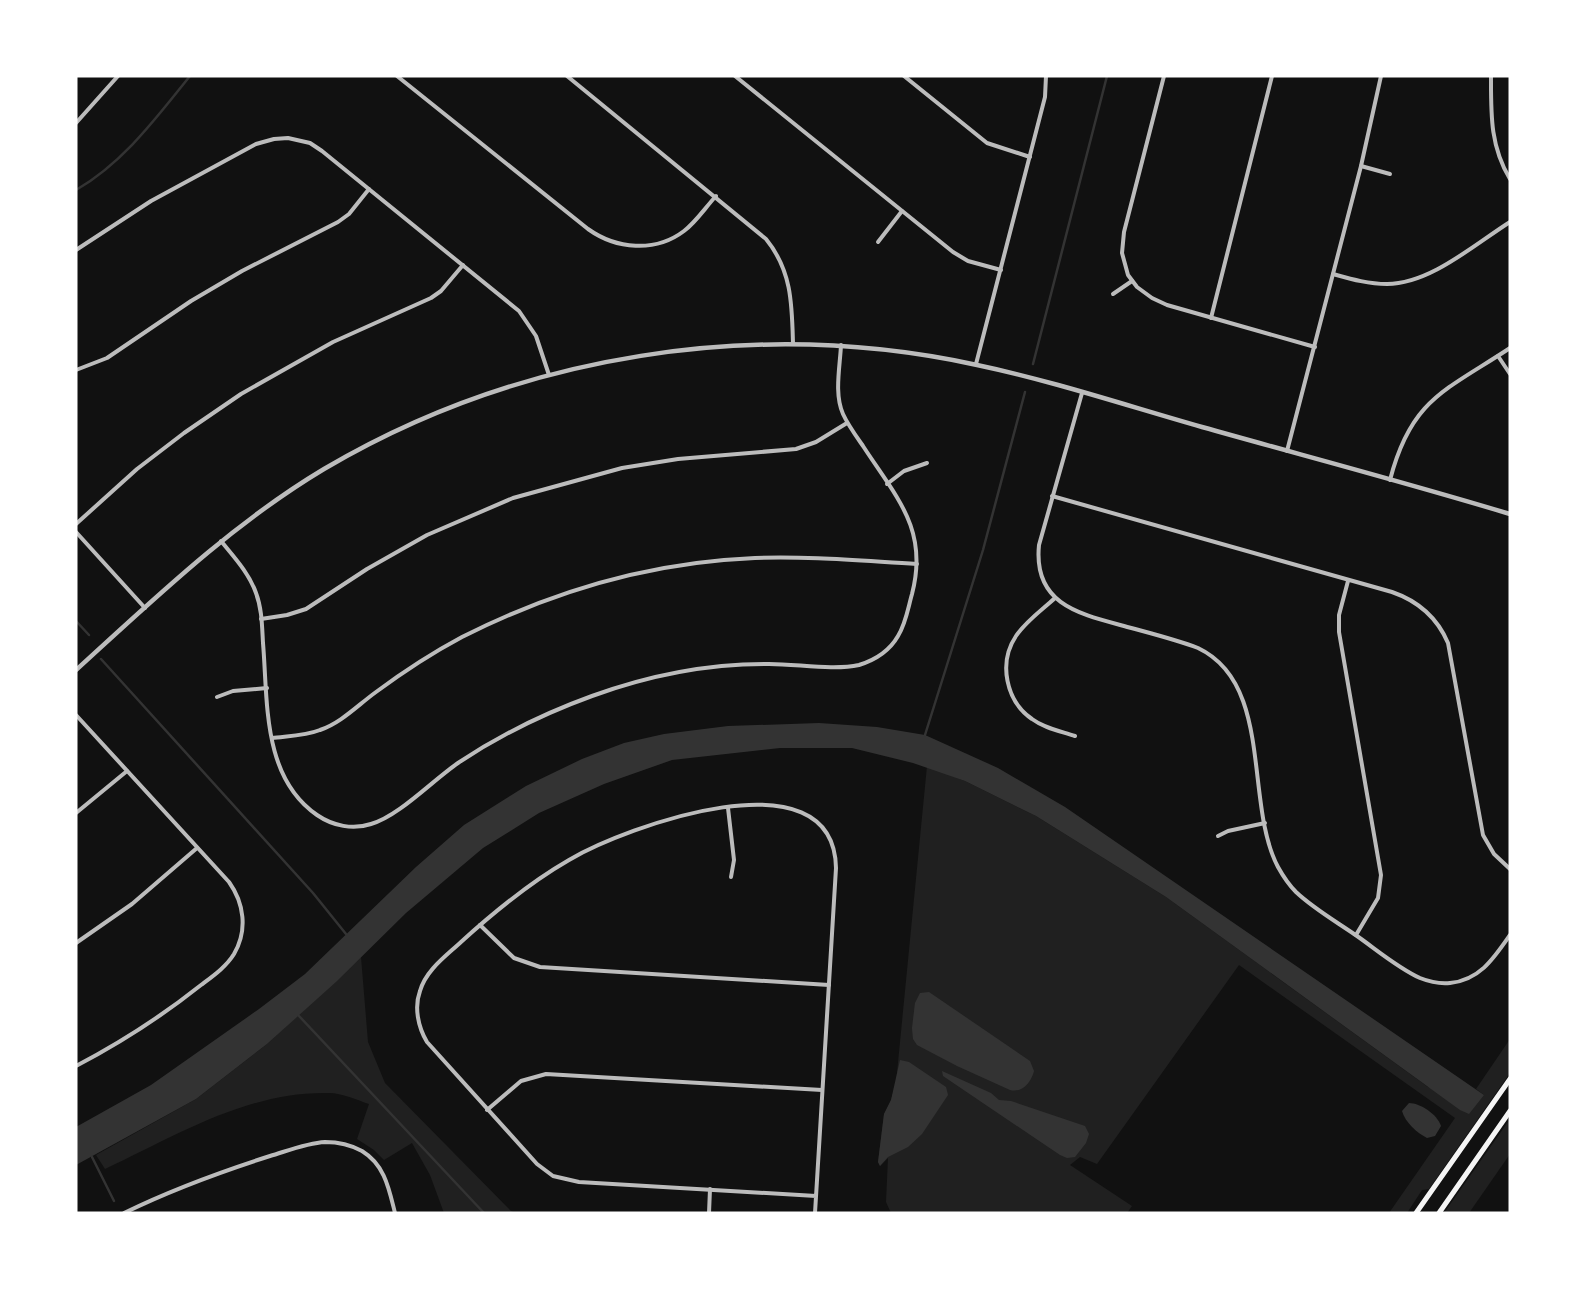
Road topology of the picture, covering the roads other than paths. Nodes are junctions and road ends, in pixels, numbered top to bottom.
1 (118, 76) edge
2 (397, 76) edge
3 (567, 76) edge
4 (735, 76) edge
5 (904, 76) edge
6 (1046, 76) edge
7 (1164, 76) edge
8 (1272, 76) edge
9 (1381, 76) edge
10 (1491, 76) edge
11 (76, 124) edge
12 (1030, 157) junction
13 (1361, 166) junction
14 (1390, 174) dead end
15 (1510, 179) edge
16 (369, 189) junction
17 (716, 196) junction
18 (902, 211) junction
19 (1510, 222) edge
20 (878, 242) dead end
21 (76, 250) edge
22 (463, 265) junction
23 (1001, 270) junction
24 (1333, 274) junction
25 (1132, 282) junction
26 (1113, 294) dead end
27 (1210, 318) junction
28 (793, 344) junction
29 (842, 346) junction
30 (1315, 347) junction
31 (1510, 348) edge
32 (1498, 356) junction
33 (976, 364) junction
34 (76, 370) edge
35 (1510, 374) edge
36 (549, 375) junction
37 (1082, 393) junction
38 (847, 423) junction
39 (1287, 451) junction
40 (927, 463) dead end
41 (1390, 480) junction
42 (887, 484) junction
43 (1052, 496) junction
44 (1510, 514) edge
45 (76, 524) edge
46 (76, 532) edge
47 (221, 541) junction
48 (917, 564) junction
49 (1348, 581) junction
50 (1055, 598) junction
51 (145, 608) junction
52 (262, 619) junction
53 (76, 670) edge
54 (267, 688) junction
55 (217, 697) dead end
56 (76, 715) edge
57 (1075, 736) dead end
58 (272, 738) junction
59 (127, 771) junction
60 (728, 808) junction
61 (76, 813) edge
62 (1266, 823) junction
63 (1218, 836) dead end
64 (197, 848) junction
65 (1510, 869) edge
66 (731, 877) dead end
67 (480, 925) junction
68 (1356, 935) junction
69 (1510, 935) edge
70 (76, 943) edge
71 (829, 985) junction
72 (76, 1066) edge
73 (1510, 1079) edge
74 (822, 1090) junction
75 (487, 1110) junction
76 (1510, 1112) edge
77 (710, 1190) junction
78 (816, 1196) junction
79 (124, 1213) edge
80 (395, 1213) edge
81 (709, 1213) edge
82 (815, 1213) edge
83 (1416, 1213) edge
84 (1439, 1213) edge

1 - 11 street
2 - 17 street
3 - 17 street
4 - 18 street
5 - 12 street
6 - 12 street
7 - 25 street
8 - 27 street
9 - 13 street
10 - 15 street
12 - 23 street
13 - 14 street
13 - 24 street
16 - 21 street
16 - 22 street
16 - 34 street
17 - 28 street
18 - 20 street
18 - 23 street
19 - 24 street
22 - 36 street
22 - 45 street
23 - 33 street
24 - 30 street
25 - 26 street
25 - 27 street
27 - 30 street
28 - 29 street
28 - 36 street
29 - 33 street
29 - 38 street
30 - 39 street
31 - 32 street
32 - 35 street
32 - 41 street
33 - 37 street
36 - 47 street
37 - 39 street
37 - 43 street
38 - 42 street
38 - 52 street
39 - 41 street
40 - 42 street
41 - 44 street
42 - 48 street
43 - 49 street
43 - 50 street
46 - 51 street
47 - 51 street
47 - 52 street
48 - 58 street
48 - 58 street
49 - 65 street
49 - 68 street
50 - 57 street
50 - 62 street
51 - 53 street
52 - 54 street
54 - 55 street
54 - 58 street
56 - 59 street
59 - 61 street
59 - 64 street
60 - 66 street
60 - 67 street
60 - 71 street
62 - 63 street
62 - 68 street
64 - 70 street
64 - 72 street
67 - 71 street
67 - 75 street
68 - 69 street
71 - 74 street
73 - 83 main road
74 - 75 street
74 - 78 street
75 - 77 street
76 - 84 main road
77 - 78 street
77 - 81 street
78 - 82 street
79 - 80 street

